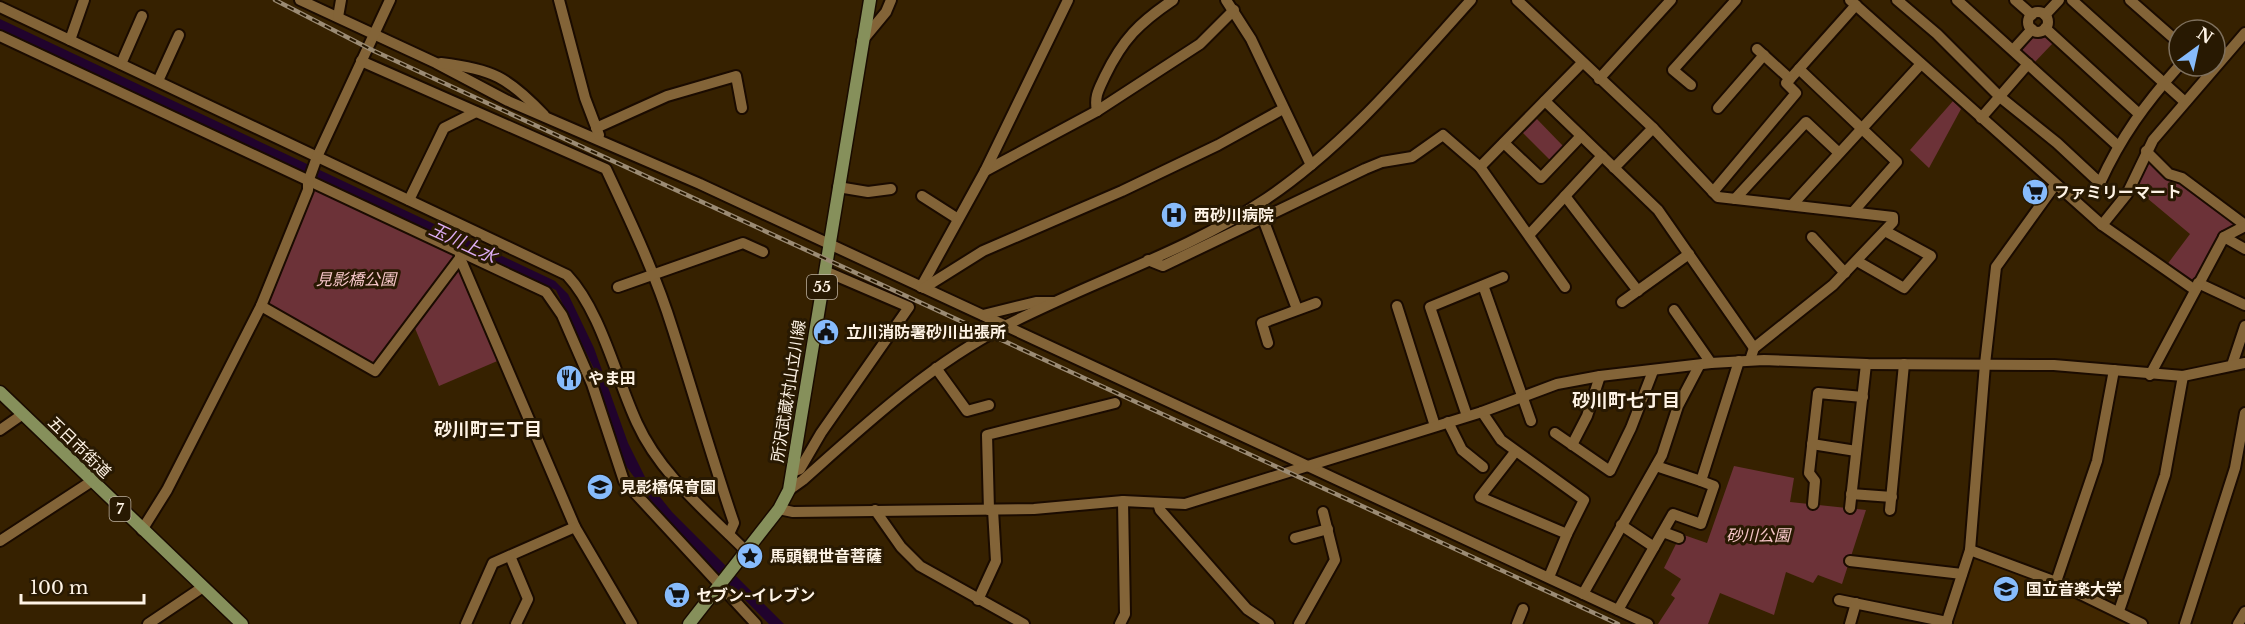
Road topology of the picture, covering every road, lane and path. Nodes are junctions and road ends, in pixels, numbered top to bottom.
1 (84, 0) edge
2 (300, 0) edge
3 (341, 0) edge
4 (390, 0) edge
5 (559, 0) edge
6 (870, 0) edge
7 (891, 0) edge
8 (1068, 0) edge
9 (1173, 0) edge
10 (1226, 0) edge
11 (1471, 0) edge
12 (1517, 0) edge
13 (1671, 0) edge
14 (1897, 0) edge
15 (1957, 0) edge
16 (2015, 0) edge
17 (2059, 0) edge
18 (2072, 0) edge
19 (2130, 0) edge
20 (1730, 2) edge
21 (1853, 3) edge
22 (0, 7) edge
23 (1234, 10) junction
24 (2032, 15) junction
25 (2045, 15) junction
26 (142, 16) dead end
27 (338, 18) junction
28 (2045, 28) junction
29 (2032, 29) junction
30 (2167, 32) edge
31 (2245, 33) edge
32 (374, 34) junction
33 (179, 35) dead end
34 (0, 36) edge
35 (70, 40) junction
36 (862, 41) junction
37 (2013, 50) junction
38 (361, 61) junction
39 (436, 63) junction
40 (1582, 63) junction
41 (121, 64) junction
42 (1921, 64) junction
43 (2028, 64) junction
44 (1799, 69) junction
45 (2168, 78) edge
46 (1599, 79) junction
47 (1790, 79) junction
48 (158, 81) junction
49 (2163, 83) junction
50 (1691, 85) dead end
51 (2000, 97) junction
52 (1545, 101) junction
53 (2185, 102) junction
54 (742, 108) dead end
55 (1718, 108) dead end
56 (1283, 109) junction
57 (1097, 111) junction
58 (476, 112) junction
59 (2138, 113) junction
60 (544, 115) junction
61 (1981, 118) junction
62 (596, 128) junction
63 (1653, 129) junction
64 (1861, 129) junction
65 (1581, 136) junction
66 (601, 140) junction
67 (1504, 143) junction
68 (2117, 145) junction
69 (2146, 151) junction
70 (1839, 153) junction
71 (1602, 156) junction
72 (317, 159) junction
73 (1311, 165) junction
74 (1479, 167) junction
75 (1614, 168) junction
76 (985, 171) junction
77 (309, 179) junction
78 (2055, 184) junction
79 (838, 187) junction
80 (891, 189) dead end
81 (1713, 192) junction
82 (922, 196) dead end
83 (1565, 196) junction
84 (409, 200) junction
85 (1735, 200) junction
86 (1792, 205) junction
87 (1853, 213) junction
88 (958, 219) junction
89 (1263, 219) junction
90 (2102, 225) junction
91 (2245, 225) edge
92 (1885, 231) junction
93 (1529, 235) junction
94 (1812, 237) dead end
95 (2224, 237) junction
96 (829, 244) junction
97 (2245, 249) edge
98 (763, 252) dead end
99 (460, 254) junction
100 (1689, 254) junction
101 (1148, 260) junction
102 (1857, 261) junction
103 (825, 271) junction
104 (1845, 273) junction
105 (653, 275) junction
106 (1503, 277) dead end
107 (618, 286) dead end
108 (923, 287) junction
109 (1565, 287) dead end
110 (2197, 287) junction
111 (1484, 288) junction
112 (1638, 291) junction
113 (1059, 302) junction
114 (1622, 302) dead end
115 (1316, 303) dead end
116 (2245, 305) edge
117 (261, 306) junction
118 (1398, 306) dead end
119 (1297, 309) junction
120 (1674, 310) dead end
121 (984, 315) junction
122 (1006, 326) junction
123 (2245, 326) edge
124 (1268, 343) dead end
125 (1754, 348) junction
126 (1744, 361) junction
127 (1711, 363) junction
128 (2245, 363) edge
129 (1866, 364) junction
130 (1904, 364) junction
131 (1985, 364) junction
132 (2232, 365) junction
133 (1699, 366) junction
134 (936, 368) junction
135 (2114, 370) junction
136 (1653, 371) junction
137 (2150, 375) junction
138 (1600, 376) junction
139 (2183, 376) junction
140 (0, 392) edge
141 (1863, 397) junction
142 (1522, 398) junction
143 (1114, 403) dead end
144 (989, 405) dead end
145 (1482, 412) junction
146 (2245, 413) edge
147 (22, 414) junction
148 (1467, 416) junction
149 (1531, 421) dead end
150 (1448, 422) junction
151 (1435, 426) junction
152 (0, 429) edge
153 (1555, 433) dead end
154 (1812, 444) junction
155 (1572, 445) junction
156 (1856, 451) junction
157 (1515, 452) junction
158 (1307, 465) junction
159 (1656, 466) junction
160 (1483, 467) dead end
161 (792, 472) junction
162 (1701, 480) junction
163 (92, 481) junction
164 (789, 490) junction
165 (1851, 494) junction
166 (1892, 497) junction
167 (1123, 501) junction
168 (1158, 503) junction
169 (1813, 504) dead end
170 (1850, 508) dead end
171 (779, 509) junction
172 (875, 510) junction
173 (991, 510) junction
174 (1890, 510) dead end
175 (1323, 512) dead end
176 (1621, 525) junction
177 (575, 527) junction
178 (1328, 529) junction
179 (142, 530) junction
180 (1663, 532) junction
181 (729, 534) junction
182 (1567, 534) junction
183 (1295, 538) dead end
184 (1678, 538) dead end
185 (0, 541) edge
186 (1654, 547) junction
187 (1970, 550) junction
188 (743, 555) junction
189 (510, 556) junction
190 (1850, 561) dead end
191 (1962, 574) junction
192 (1549, 577) junction
193 (2056, 582) junction
194 (720, 585) junction
195 (203, 587) junction
196 (1583, 594) junction
197 (978, 600) junction
198 (1839, 600) dead end
199 (1856, 603) junction
200 (1523, 609) dead end
201 (1618, 610) junction
202 (2119, 611) junction
203 (2245, 612) edge
204 (1947, 623) edge
205 (148, 624) edge
206 (242, 624) edge
207 (466, 624) edge
208 (516, 624) edge
209 (632, 624) edge
210 (688, 624) edge
211 (756, 624) edge
212 (1024, 624) edge
213 (1120, 624) edge
214 (1269, 624) edge
215 (1299, 624) edge
216 (1517, 624) edge
217 (1648, 624) edge
218 (1850, 624) edge
219 (2142, 624) edge
220 (2185, 624) edge
221 (2238, 624) edge

1 - 35 street
2 - 27 street
3 - 27 street
4 - 32 street
5 - 62 street
6 - 36 main road, 所沢武蔵村山立川線 / 55
7 - 36 street
8 - 76 street
9 - 57 street
10 - 23 street
11 - 73 street
12 - 40 street
13 - 46 street
14 - 51 street
15 - 37 street
16 - 24 street
17 - 25 street
18 - 49 street
19 - 30 street
20 - 50 street
21 - 42 street
21 - 44 street
22 - 35 street
23 - 56 street
23 - 57 street
24 - 25 street
24 - 29 street
25 - 28 street
26 - 41 street
27 - 32 street
28 - 29 street
28 - 59 street
29 - 37 street
31 - 53 street
32 - 38 street
32 - 39 street
33 - 48 street
34 - 77 street
35 - 41 street
36 - 79 main road, 所沢武蔵村山立川線 / 55
37 - 43 street
38 - 58 street
38 - 72 street
39 - 60 street
39 - 60 street
40 - 46 street
40 - 52 street
41 - 48 street
42 - 61 street
42 - 64 street
43 - 51 street
43 - 68 street
44 - 47 street
44 - 64 street
45 - 49 street
46 - 63 street
47 - 55 street
47 - 81 street
48 - 72 street
49 - 53 street
49 - 59 street
51 - 61 street
51 - 68 street
52 - 65 street
52 - 67 street
53 - 69 street
54 - 62 street
56 - 73 street
56 - 108 street
57 - 76 street
58 - 84 street
58 - 105 street
59 - 68 street
60 - 66 street
61 - 78 street
62 - 66 street
63 - 75 street
63 - 81 street
64 - 70 street
64 - 87 street
65 - 67 street
65 - 71 street
66 - 96 street
67 - 74 street
69 - 90 street
69 - 91 street
70 - 85 street
70 - 86 street
71 - 75 street
71 - 83 street
72 - 77 street
72 - 84 street
73 - 101 street
74 - 89 street
74 - 93 street
75 - 100 street
76 - 88 street
77 - 99 street
77 - 117 street
78 - 90 street
78 - 131 street
79 - 80 street
79 - 96 main road, 所沢武蔵村山立川線 / 55
81 - 85 street
82 - 88 street
83 - 93 street
83 - 112 street
84 - 181 street
85 - 86 street
86 - 87 street
87 - 92 street
88 - 108 street
89 - 101 street
89 - 119 street
90 - 110 street
91 - 95 street
92 - 102 street
92 - 102 street
93 - 109 street
94 - 104 street
95 - 97 street
95 - 110 street
96 - 103 main road, 所沢武蔵村山立川線 / 55
96 - 108 street
98 - 105 street
99 - 117 street
99 - 177 street
99 - 194 street
100 - 112 street
100 - 125 street
101 - 113 street
102 - 104 street
103 - 161 main road, 所沢武蔵村山立川線 / 55
103 - 161 street
104 - 125 street
105 - 107 street
105 - 181 street
106 - 111 street
108 - 121 street
110 - 116 street
110 - 137 street
111 - 142 street
111 - 148 street
112 - 114 street
113 - 121 street
113 - 122 street
115 - 119 street
117 - 179 street
118 - 151 street
119 - 124 street
120 - 127 street
121 - 122 street
122 - 134 street
122 - 158 street
123 - 132 street
125 - 126 street
126 - 127 street
126 - 129 street
126 - 162 street
127 - 133 street
128 - 132 street
129 - 130 street
129 - 141 street
130 - 131 street
130 - 166 street
131 - 135 street
131 - 187 street
132 - 139 street
133 - 136 street
133 - 159 street
134 - 144 street
134 - 164 street
135 - 137 street
135 - 193 street
136 - 138 street
136 - 155 street
137 - 139 street
138 - 142 street
138 - 155 street
139 - 202 street
140 - 147 main road, 五日市街道 / 7
141 - 154 street
141 - 156 street
142 - 145 street
142 - 149 street
143 - 173 street
145 - 148 street
145 - 157 street
146 - 220 street
147 - 152 street
147 - 163 main road, 五日市街道 / 7
148 - 150 street
150 - 151 street
150 - 160 street
151 - 158 street
153 - 155 street
154 - 156 street
154 - 169 street
156 - 165 street
157 - 182 street
157 - 182 street
158 - 168 street
158 - 192 street
159 - 162 street
159 - 176 street
161 - 164 main road, 所沢武蔵村山立川線 / 55
162 - 180 street
163 - 179 main road, 五日市街道 / 7
163 - 185 street
164 - 171 main road, 所沢武蔵村山立川線 / 55
165 - 166 street
165 - 170 street
166 - 174 street
167 - 168 street
167 - 173 street
167 - 213 street
168 - 214 street
171 - 172 street
171 - 188 main road, 所沢武蔵村山立川線 / 55
172 - 173 street
172 - 197 street
173 - 197 street
175 - 178 street
176 - 186 street
176 - 196 street
177 - 189 street
177 - 209 street
178 - 183 street
178 - 215 street
179 - 195 main road, 五日市街道 / 7
180 - 184 street
180 - 186 street
181 - 188 street
182 - 192 street
186 - 201 street
187 - 191 street
187 - 193 street
188 - 194 main road, 55
189 - 207 street
189 - 208 street
190 - 191 street
191 - 204 street
192 - 196 street
193 - 202 street
194 - 210 main road, 55
194 - 211 street
195 - 205 street
195 - 206 main road, 五日市街道 / 7
196 - 201 street
197 - 212 street
198 - 199 street
199 - 204 street
199 - 218 street
200 - 216 street
201 - 217 street
202 - 219 street
203 - 221 street

